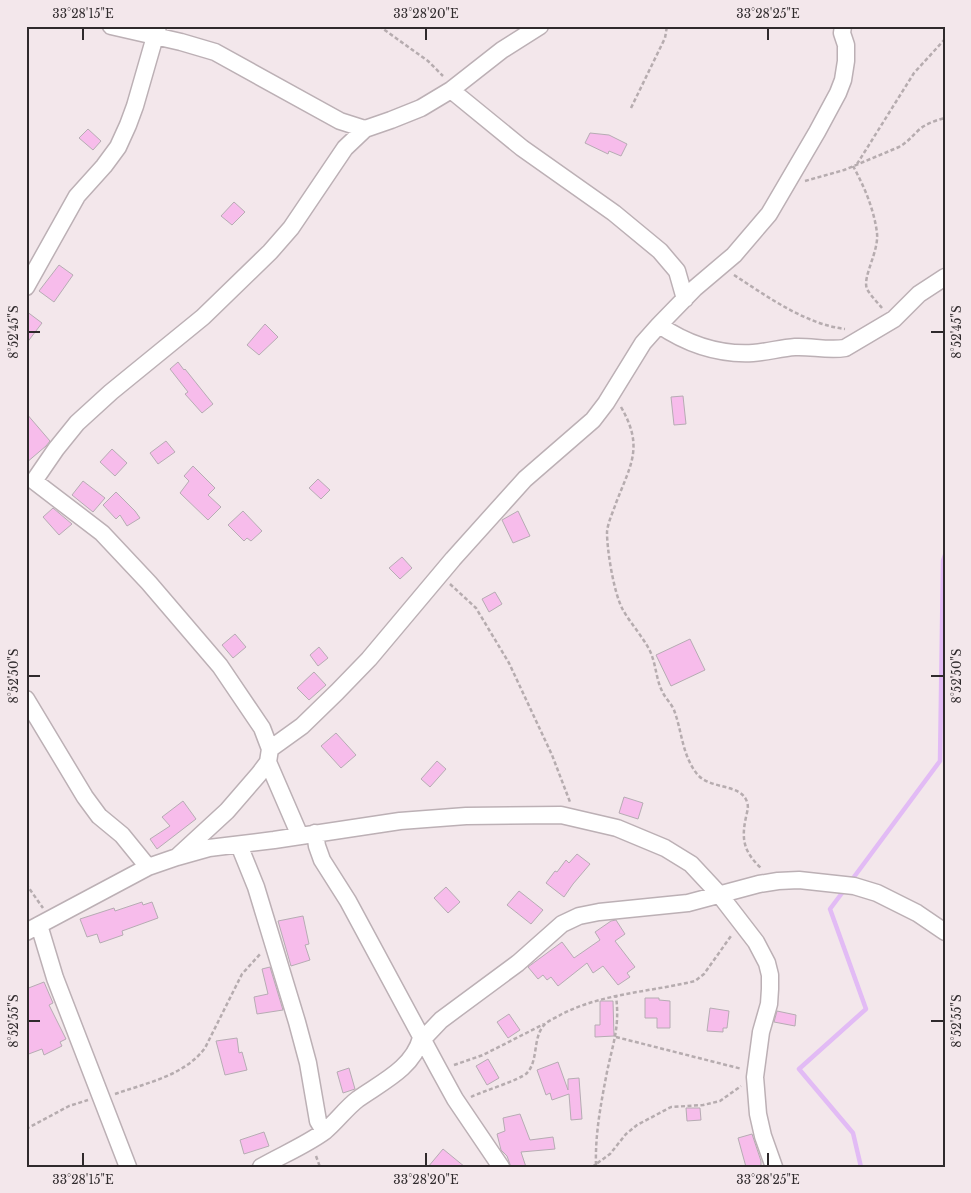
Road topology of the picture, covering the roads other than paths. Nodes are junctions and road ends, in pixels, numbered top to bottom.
1 (111, 26) edge
2 (540, 26) edge
3 (843, 26) edge
4 (156, 31) edge
5 (451, 90) junction
6 (365, 129) junction
7 (945, 276) edge
8 (26, 287) edge
9 (685, 299) junction
10 (659, 325) junction
11 (29, 482) edge
12 (26, 699) edge
13 (269, 755) junction
14 (307, 835) junction
15 (239, 845) junction
16 (177, 857) junction
17 (148, 867) junction
18 (719, 894) junction
19 (39, 925) edge
20 (945, 932) edge
21 (422, 1039) junction
22 (324, 1131) junction
23 (128, 1167) edge
24 (261, 1167) edge
25 (500, 1167) edge
26 (774, 1167) edge

1 - 4 street
2 - 5 street
3 - 9 street
4 - 6 street
4 - 8 street
5 - 6 street
5 - 9 street
6 - 11 street
7 - 10 street
9 - 10 street
10 - 13 street
11 - 13 street
12 - 17 street
13 - 14 street
13 - 16 street
14 - 15 street
14 - 18 street
14 - 21 street
15 - 16 street
15 - 22 street
16 - 17 street
17 - 19 street
18 - 20 street
18 - 21 street
18 - 26 street
19 - 23 street
21 - 22 street
21 - 25 street
22 - 24 street

